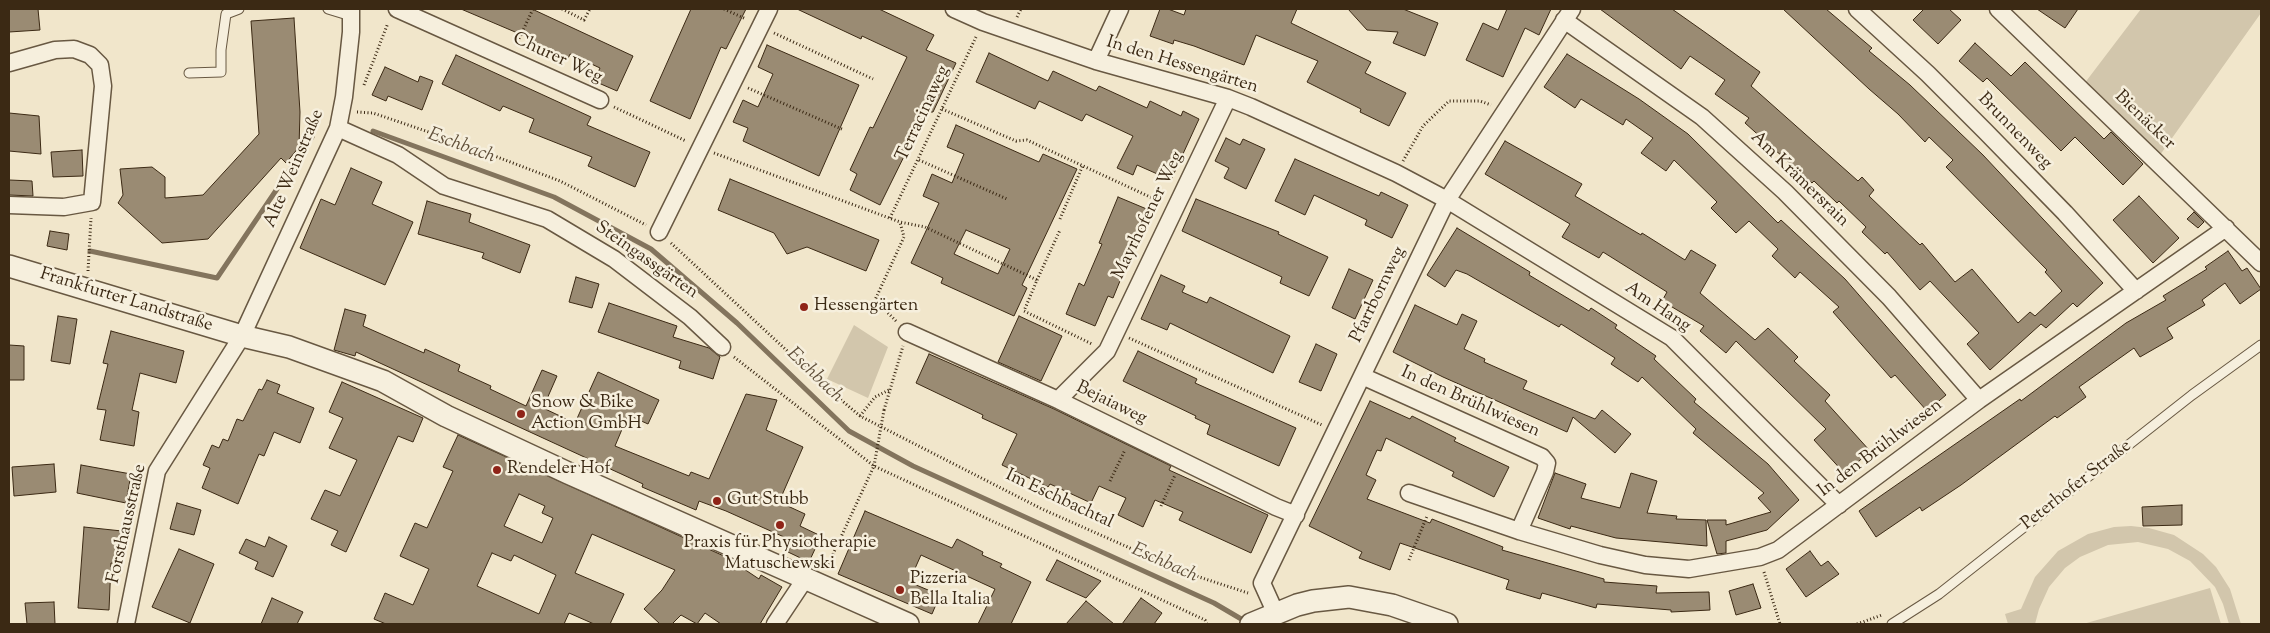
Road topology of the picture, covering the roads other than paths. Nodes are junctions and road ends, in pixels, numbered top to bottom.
1 (239, 9) edge
2 (328, 9) edge
3 (769, 9) edge
4 (954, 9) edge
5 (1120, 9) edge
6 (1857, 9) edge
7 (1998, 9) edge
8 (351, 12) edge
9 (394, 12) edge
10 (1568, 14) edge
11 (1096, 61) junction
12 (9, 63) edge
13 (189, 73) dead end
14 (1228, 98) junction
15 (600, 100) road end
16 (338, 128) junction
17 (1447, 200) junction
18 (9, 205) edge
19 (2226, 228) junction
20 (658, 232) road end
21 (2261, 263) edge
22 (9, 266) edge
23 (2136, 291) junction
24 (907, 332) road end
25 (242, 336) junction
26 (2261, 345) edge
27 (722, 347) road end
28 (1362, 376) junction
29 (1058, 400) junction
30 (1979, 400) junction
31 (1409, 493) dead end
32 (1839, 505) junction
33 (1296, 515) junction
34 (1519, 531) junction
35 (812, 582) junction
36 (1262, 620) edge
37 (126, 624) edge
38 (774, 624) edge
39 (908, 624) edge
40 (1447, 624) edge
41 (1892, 624) edge

1 - 13 lane
2 - 8 lane
3 - 20 street
4 - 11 street, In den Hessengärten
5 - 11 street
6 - 23 street, Brunnenweg
7 - 19 street, Bienäcker
8 - 16 street, Alte Weinstraße
9 - 15 street, Churer Weg
10 - 17 street, Pfarrbornweg
10 - 30 street, Am Krämersrain
11 - 14 street, In den Hessengärten
12 - 18 street
14 - 17 street, In den Hessengärten
14 - 29 street, Mayrhofener Weg
16 - 25 street, Alte Weinstraße
16 - 27 street, Steingassgärten
17 - 28 street, Pfarrbornweg
17 - 32 street, Am Hang
19 - 21 street, Bienäcker
19 - 23 street, In den Brühlwiesen
22 - 25 street, Frankfurter Landstraße
23 - 30 street, In den Brühlwiesen
24 - 29 street, Bejaiaweg
25 - 35 street, Frankfurter Landstraße
25 - 37 street, Forsthausstraße
26 - 41 lane, Peterhofer Straße
28 - 33 street, Pfarrbornweg
28 - 34 street, In den Brühlwiesen
29 - 33 street, Bejaiaweg
30 - 32 street, In den Brühlwiesen
31 - 34 street, In den Brühlwiesen
32 - 34 street, In den Brühlwiesen
33 - 36 street, Pfarrbornweg
35 - 38 street
35 - 39 street, Frankfurter Landstraße
36 - 40 street

